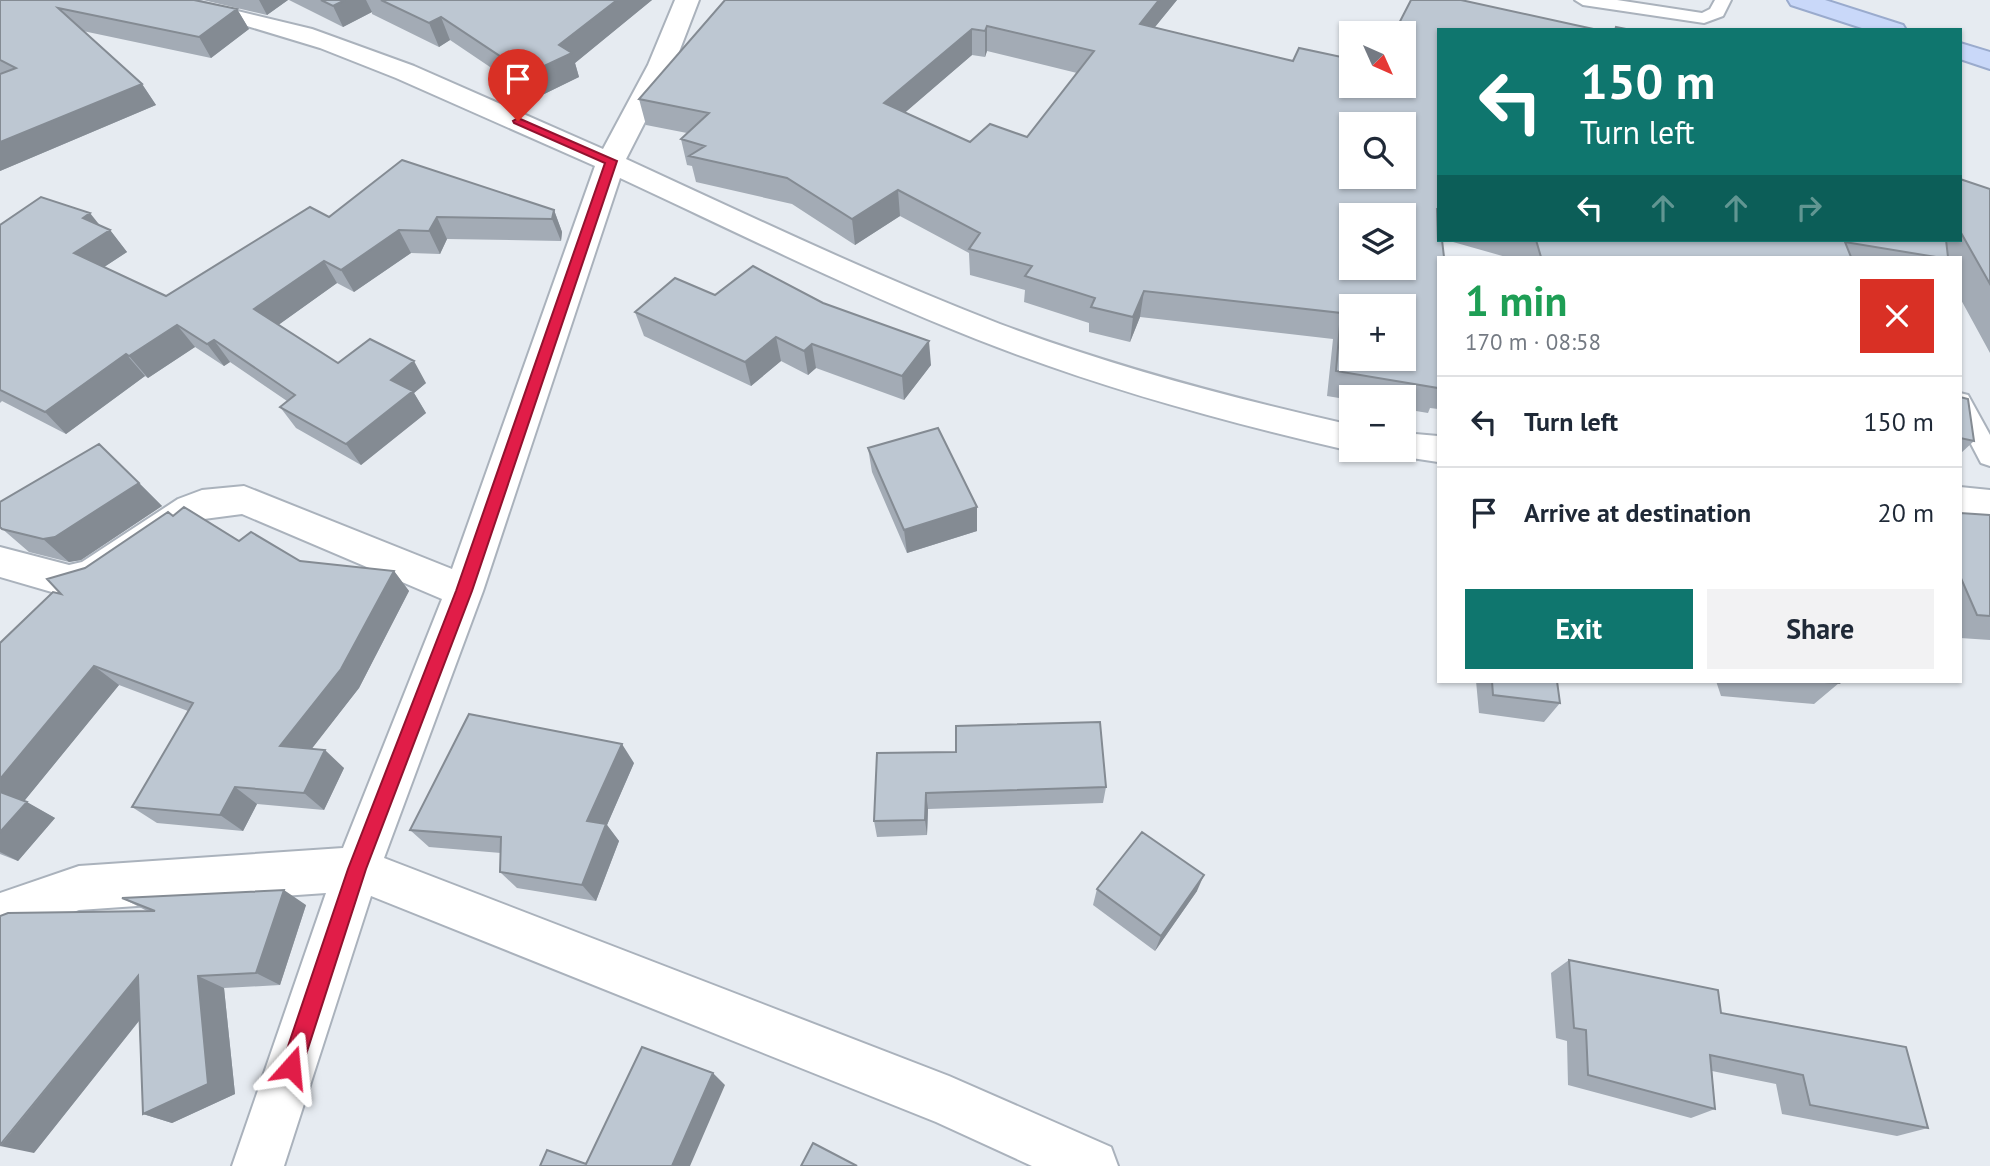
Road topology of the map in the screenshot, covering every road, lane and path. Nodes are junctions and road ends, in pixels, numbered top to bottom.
1 (152, 0) edge
2 (687, 0) edge
3 (1583, 0) edge
4 (1723, 0) edge
5 (1800, 0) edge
6 (1888, 28) edge
7 (1962, 52) edge
8 (1990, 61) edge
9 (611, 161) junction
10 (1962, 405) edge
11 (1339, 435) edge
12 (1416, 447) edge
13 (1437, 449) edge
14 (1990, 457) edge
15 (1962, 500) edge
16 (1990, 504) edge
17 (0, 562) edge
18 (464, 591) junction
19 (357, 869) junction
20 (0, 916) edge
21 (258, 1166) edge
22 (1092, 1166) edge

1 - 9 street
2 - 9 street
3 - 4 lane
5 - 6 main road
7 - 8 main road
9 - 11 street
9 - 18 street
10 - 14 lane
12 - 13 street
15 - 16 street
17 - 18 street
18 - 19 street
19 - 20 street
19 - 21 street
19 - 22 street

